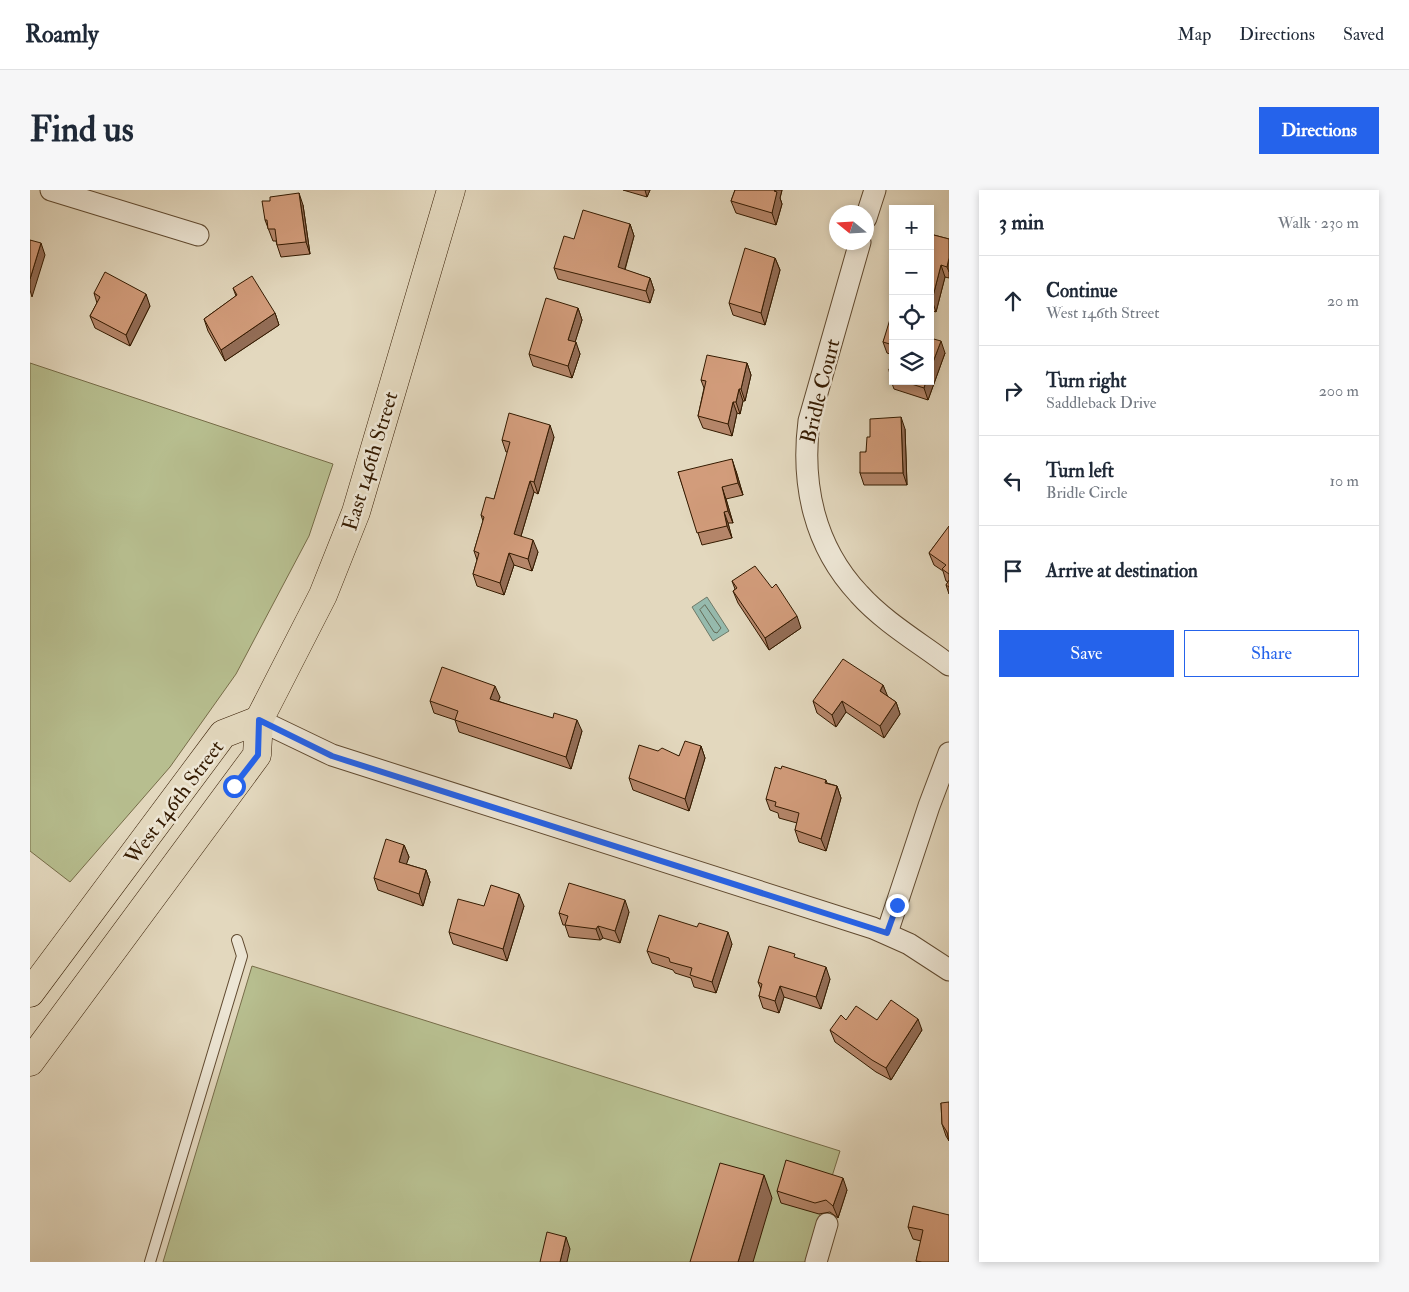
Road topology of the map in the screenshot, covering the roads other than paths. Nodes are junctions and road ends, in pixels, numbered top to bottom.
1 (51, 190) edge
2 (451, 190) edge
3 (875, 190) edge
4 (870, 205) edge
5 (198, 235) dead end
6 (858, 250) edge
7 (949, 665) edge
8 (259, 720) junction
9 (949, 753) edge
10 (887, 933) junction
11 (237, 940) dead end
12 (949, 970) edge
13 (30, 993) edge
14 (30, 1062) edge
15 (827, 1224) dead end
16 (150, 1262) edge
17 (816, 1262) edge

1 - 5 street
2 - 8 main road, East 146th Street
3 - 4 street
6 - 7 street, Bridle Court
8 - 10 street
8 - 13 main road, West 146th Street
8 - 14 main road, West 146th Street
9 - 10 street
10 - 12 street
11 - 16 lane
15 - 17 street

